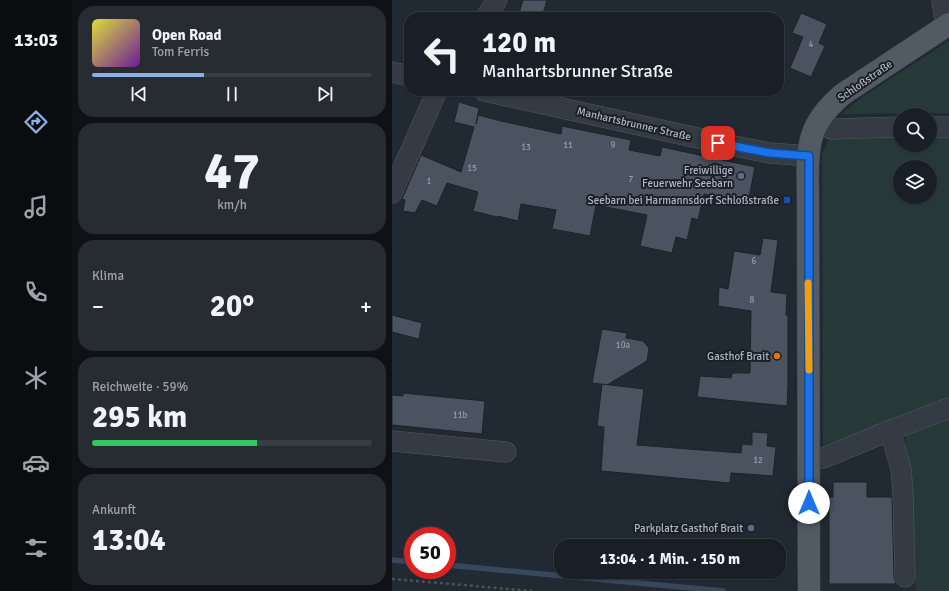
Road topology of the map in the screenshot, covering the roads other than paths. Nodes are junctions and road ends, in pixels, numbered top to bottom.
1 (497, 0) edge
2 (942, 0) edge
3 (489, 12) edge
4 (948, 25) edge
5 (392, 72) edge
6 (404, 75) edge
7 (435, 96) edge
8 (507, 96) edge
9 (949, 126) edge
10 (937, 127) edge
11 (893, 128) edge
12 (831, 129) dead end
13 (809, 156) junction
14 (392, 193) edge
15 (949, 408) edge
16 (890, 430) junction
17 (392, 441) edge
18 (506, 452) dead end
19 (809, 459) junction
20 (905, 577) dead end
21 (809, 591) edge

1 - 3 street
2 - 4 street
4 - 13 main road, Schloßstraße
5 - 6 street
7 - 14 street
8 - 13 street, Manhartsbrunner Straße
9 - 10 street
11 - 12 street
13 - 19 main road, Schloßstraße
15 - 16 street
16 - 19 street
16 - 20 street
17 - 18 street
19 - 21 main road, Schloßstraße

